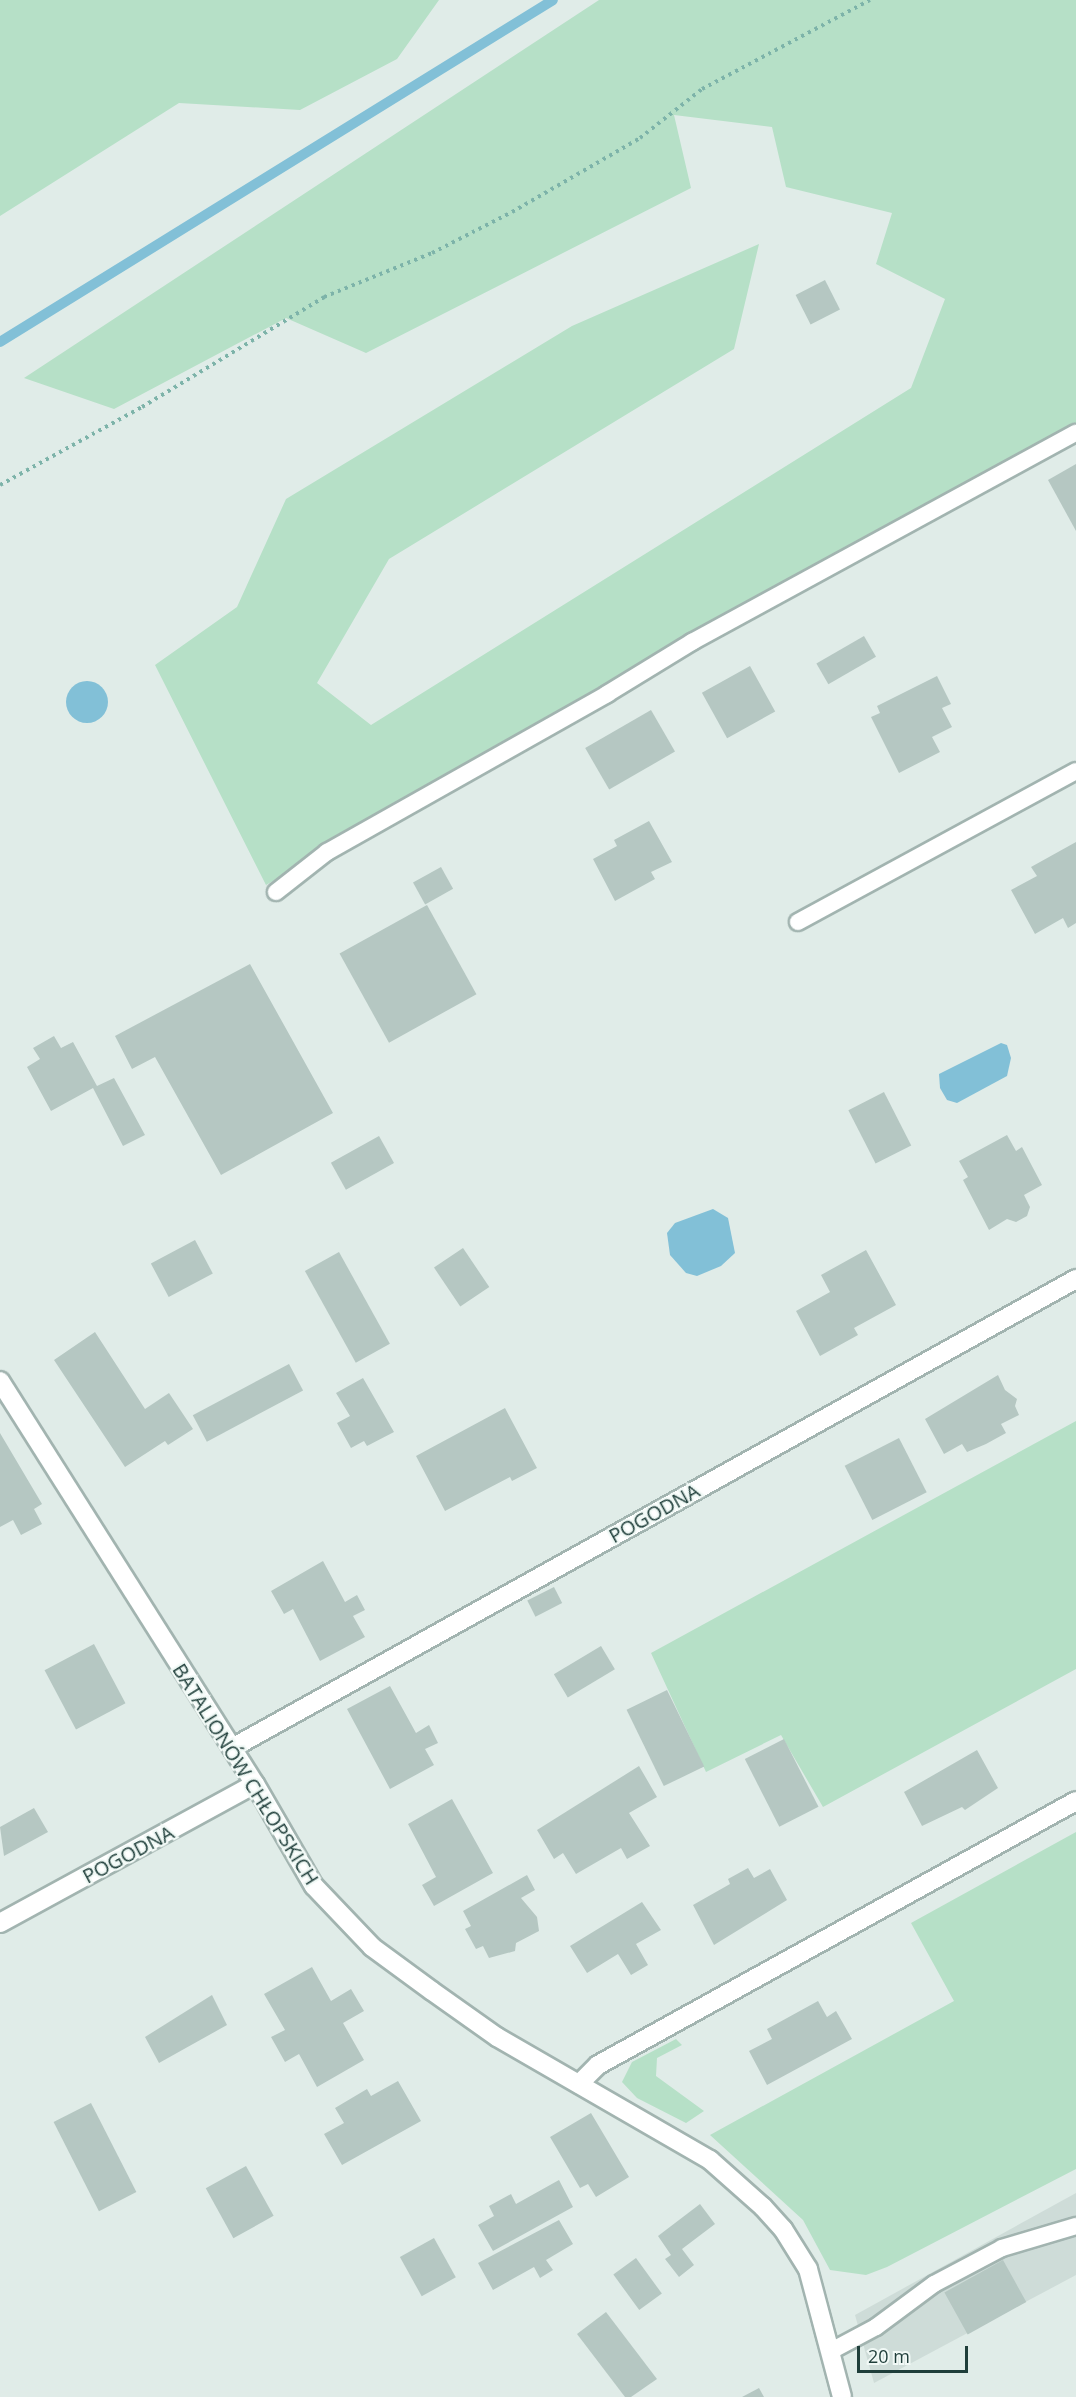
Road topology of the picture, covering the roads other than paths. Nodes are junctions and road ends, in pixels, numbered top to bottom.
1 (1076, 433) edge
2 (1076, 771) edge
3 (276, 892) dead end
4 (798, 922) dead end
5 (1076, 1279) edge
6 (0, 1381) edge
7 (232, 1748) junction
8 (255, 1784) junction
9 (1076, 1801) edge
10 (0, 1923) edge
11 (579, 2084) junction
12 (1076, 2226) edge
13 (831, 2351) junction
14 (842, 2397) edge

1 - 3 lane
2 - 4 lane
5 - 7 street, POGODNA
6 - 7 street, BATALIONÓW CHŁOPSKICH
7 - 8 street, BATALIONÓW CHŁOPSKICH
8 - 10 street, POGODNA
8 - 11 street, BATALIONÓW CHŁOPSKICH
9 - 11 street
11 - 13 street, BATALIONÓW CHŁOPSKICH
12 - 13 lane
13 - 14 street, BATALIONÓW CHŁOPSKICH

